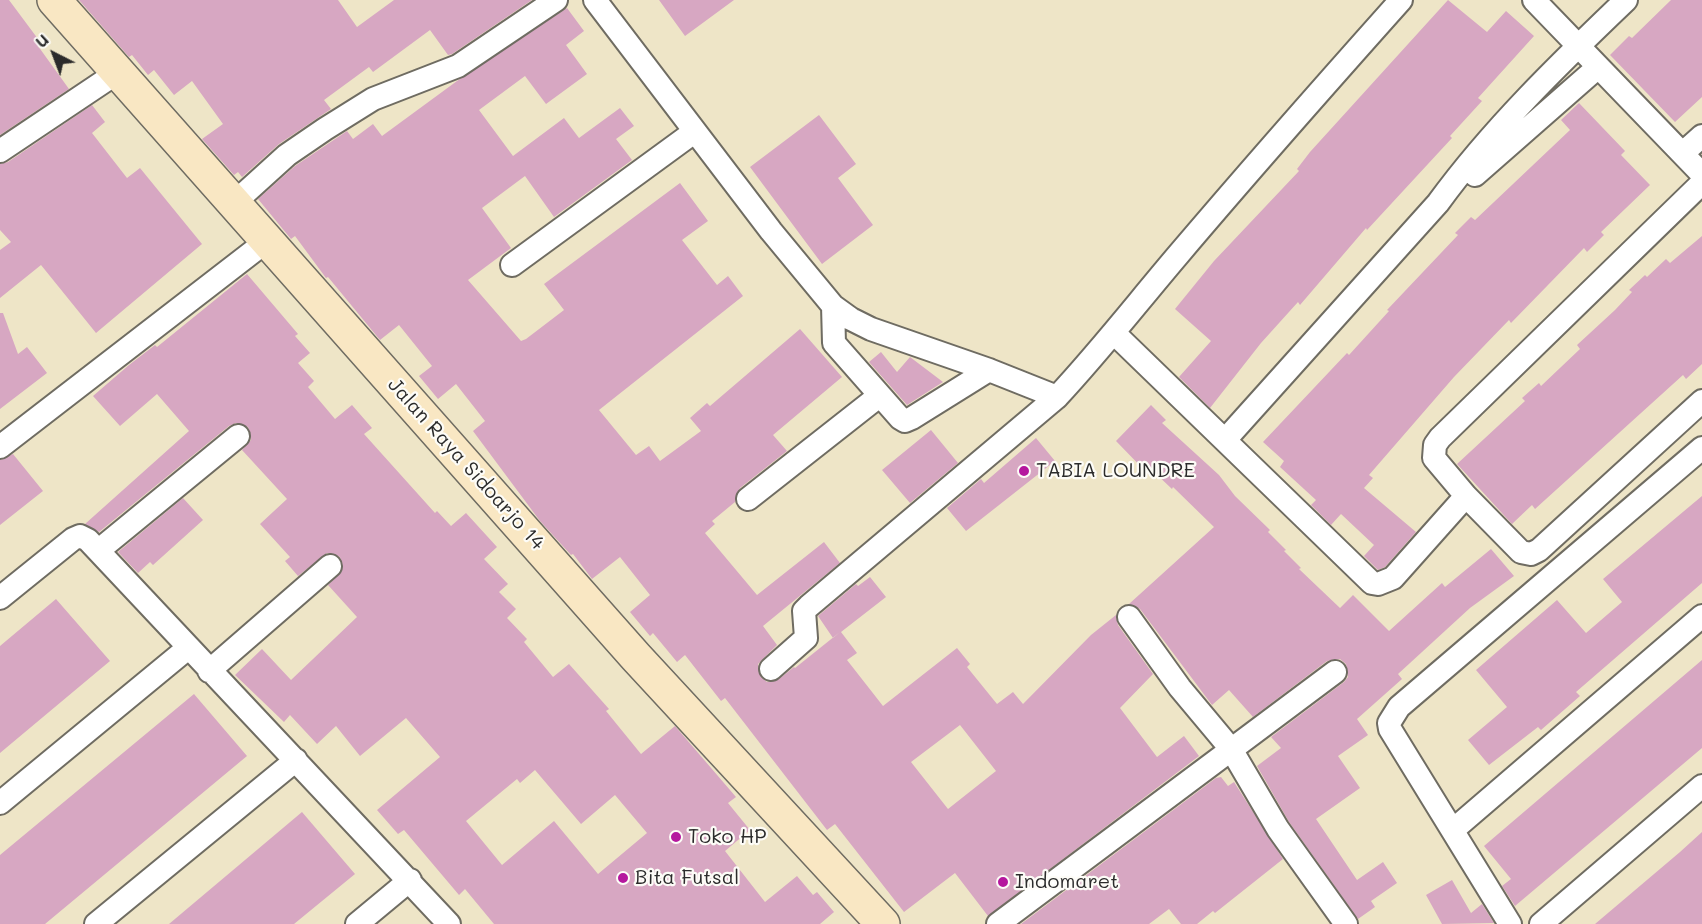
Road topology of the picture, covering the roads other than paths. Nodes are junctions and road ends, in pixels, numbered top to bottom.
1 (54, 0) edge
2 (556, 0) edge
3 (595, 0) edge
4 (1401, 0) edge
5 (1534, 0) edge
6 (1626, 0) edge
7 (1577, 47) junction
8 (1597, 68) junction
9 (118, 72) junction
10 (694, 132) junction
11 (1702, 136) edge
12 (0, 150) edge
13 (1683, 153) junction
14 (1702, 174) edge
15 (1702, 183) edge
16 (234, 203) junction
17 (1438, 203) junction
18 (268, 240) junction
19 (512, 265) dead end
20 (833, 306) junction
21 (1115, 334) junction
22 (989, 370) junction
23 (879, 396) junction
24 (1057, 397) junction
25 (1702, 401) edge
26 (238, 436) dead end
27 (1225, 440) junction
28 (0, 447) edge
29 (1702, 448) edge
30 (1466, 496) junction
31 (748, 500) dead end
32 (99, 550) junction
33 (330, 566) dead end
34 (0, 598) edge
35 (1702, 616) edge
36 (1129, 617) dead end
37 (188, 648) junction
38 (771, 669) dead end
39 (209, 671) junction
40 (1335, 672) dead end
41 (1231, 749) junction
42 (296, 760) junction
43 (1702, 786) edge
44 (0, 803) edge
45 (1453, 830) junction
46 (410, 880) junction
47 (96, 924) edge
48 (357, 924) edge
49 (449, 924) edge
50 (883, 924) edge
51 (998, 924) edge
52 (1346, 924) edge
53 (1509, 924) edge
54 (1541, 924) edge

1 - 9 main road, Jalan Raya Sidoarjo 14
2 - 16 street
3 - 10 street
4 - 21 street
5 - 7 street
6 - 7 street
7 - 8 street
7 - 17 street
8 - 13 street
8 - 17 street
9 - 12 street
9 - 16 main road, Jalan Raya Sidoarjo 14
10 - 19 street
10 - 20 street
11 - 13 street
13 - 14 street
15 - 30 street
16 - 18 main road, Jalan Raya Sidoarjo 14
17 - 27 street
18 - 28 street
18 - 50 main road, Jalan Raya Sidoarjo 14
20 - 22 street
20 - 23 street
21 - 24 street
21 - 27 street
22 - 23 street
22 - 24 street
23 - 31 street
24 - 38 street
25 - 30 street
26 - 32 street
27 - 30 street
29 - 45 street
32 - 34 street
32 - 37 street
33 - 39 street
35 - 45 street
36 - 41 street
37 - 39 street
37 - 44 street
39 - 42 street
40 - 41 street
41 - 51 street
41 - 52 street
42 - 46 street
42 - 47 street
43 - 54 street
45 - 53 street
46 - 48 street
46 - 49 street

